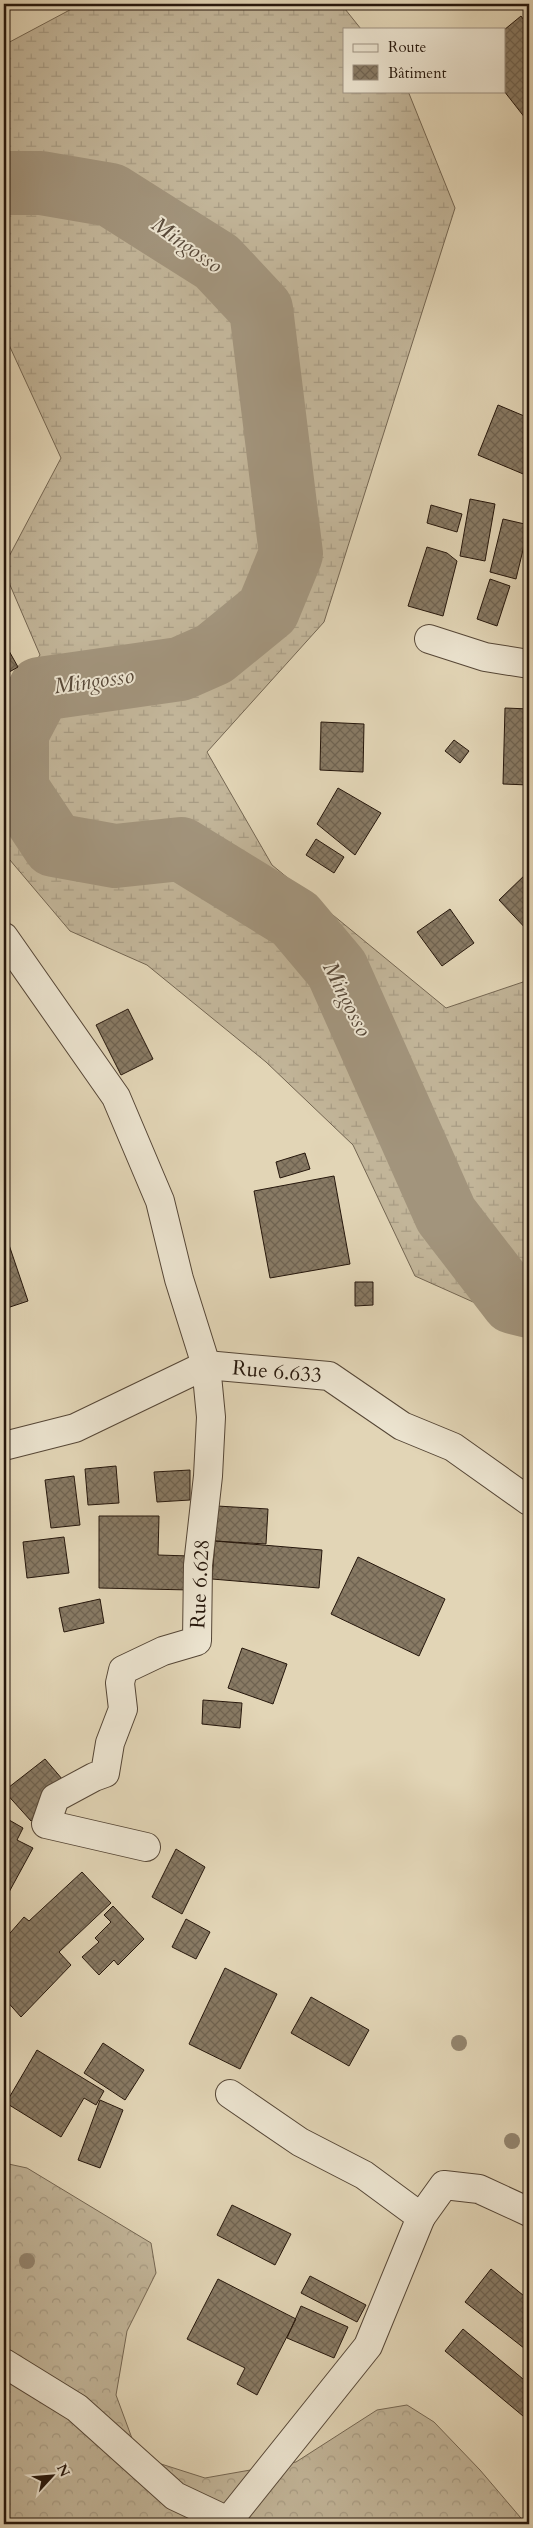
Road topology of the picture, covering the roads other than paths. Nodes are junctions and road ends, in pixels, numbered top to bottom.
1 (429, 639) dead end
2 (529, 664) edge
3 (4, 937) edge
4 (206, 1365) junction
5 (4, 1446) edge
6 (529, 1501) edge
7 (146, 1847) dead end
8 (230, 2094) dead end
9 (529, 2212) edge
10 (421, 2217) junction
11 (4, 2363) edge
12 (229, 2523) edge

1 - 2 street
3 - 4 street
4 - 5 street, Rue 6.633
4 - 6 street, Rue 6.633
4 - 7 street, Rue 6.628
8 - 10 street
9 - 10 street
10 - 12 street
11 - 12 street

